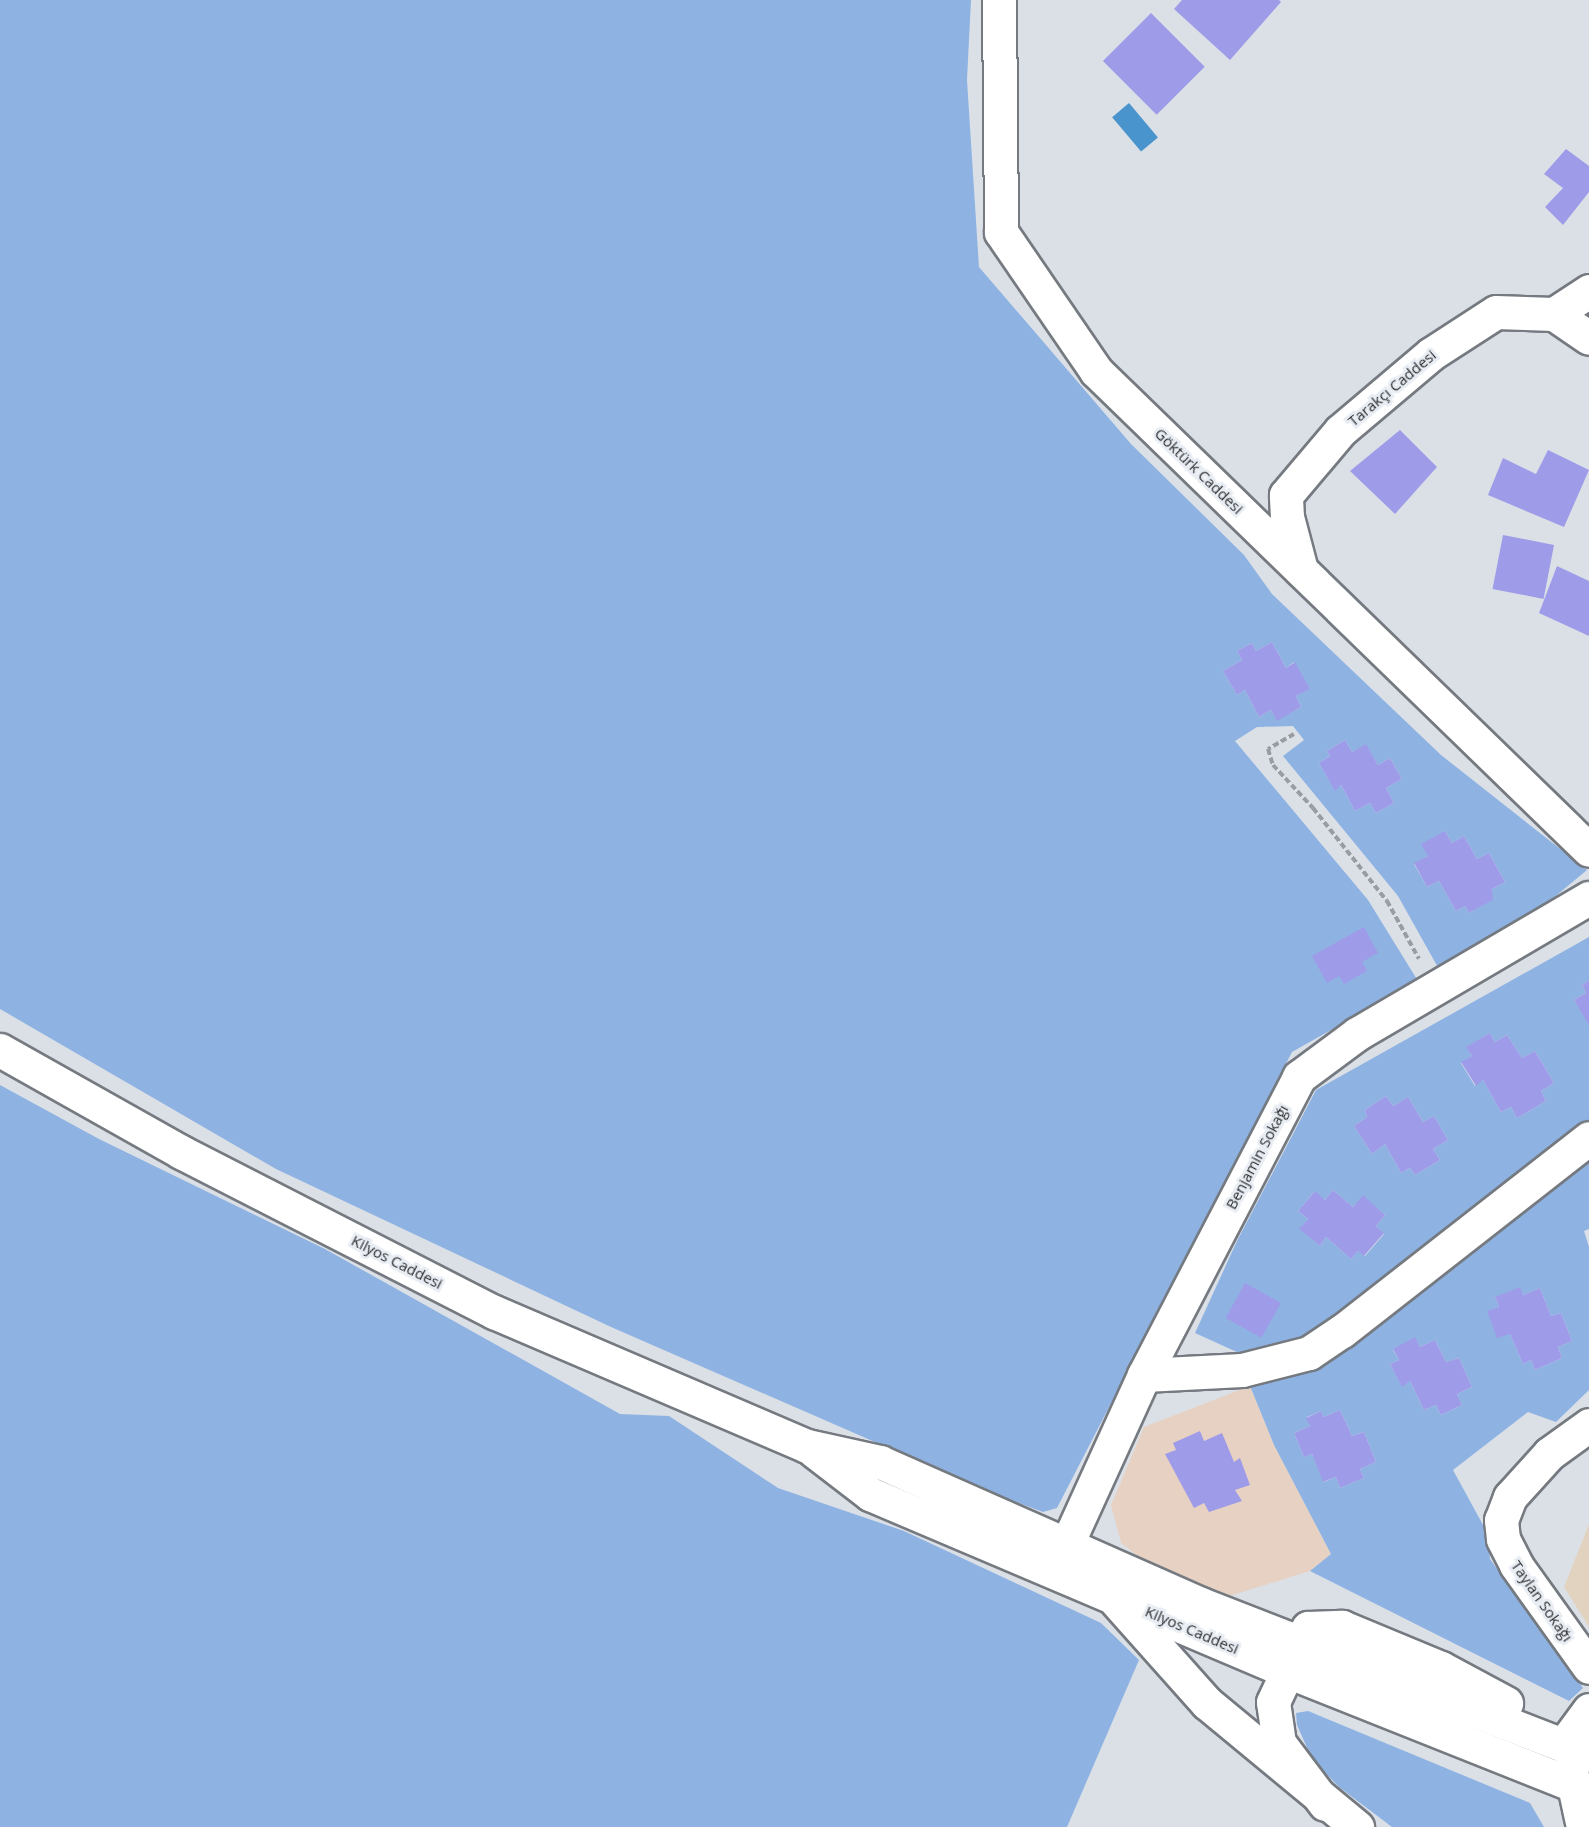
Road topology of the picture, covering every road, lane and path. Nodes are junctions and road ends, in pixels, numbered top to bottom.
1 (999, 0) edge
2 (1589, 291) edge
3 (1554, 314) junction
4 (1589, 338) edge
5 (1301, 570) junction
6 (1294, 734) dead end
7 (1589, 850) edge
8 (1589, 898) edge
9 (1438, 990) junction
10 (0, 1050) edge
11 (1589, 1138) edge
12 (1144, 1375) junction
13 (1589, 1425) edge
14 (807, 1446) junction
15 (1067, 1544) junction
16 (1112, 1595) junction
17 (1301, 1641) junction
18 (1589, 1667) edge
19 (1287, 1671) junction
20 (1589, 1710) edge
21 (1576, 1750) edge
22 (1581, 1787) edge
23 (1325, 1804) junction
24 (1357, 1827) edge
25 (1584, 1827) edge

1 - 5 street, Göktürk Caddesi
2 - 3 street
3 - 4 street
3 - 5 street, Tarakçı Caddesi
5 - 7 street, Göktürk Caddesi
6 - 9 path
8 - 9 street, Benjamin Sokağı
9 - 12 street, Benjamin Sokağı
10 - 14 street, Kilyos Caddesi
11 - 12 street
12 - 15 street, Benjamin Sokağı
13 - 18 street, Taylan Sokağı
14 - 15 street, Kilyos Caddesi
14 - 16 street, Kilyos Caddesi
15 - 17 street, Kilyos Caddesi
16 - 19 street, Kilyos Caddesi
16 - 23 street
17 - 19 street
17 - 21 street
19 - 22 street, Kilyos Caddesi
19 - 23 street
20 - 21 street
21 - 22 street
22 - 25 street
23 - 24 street

